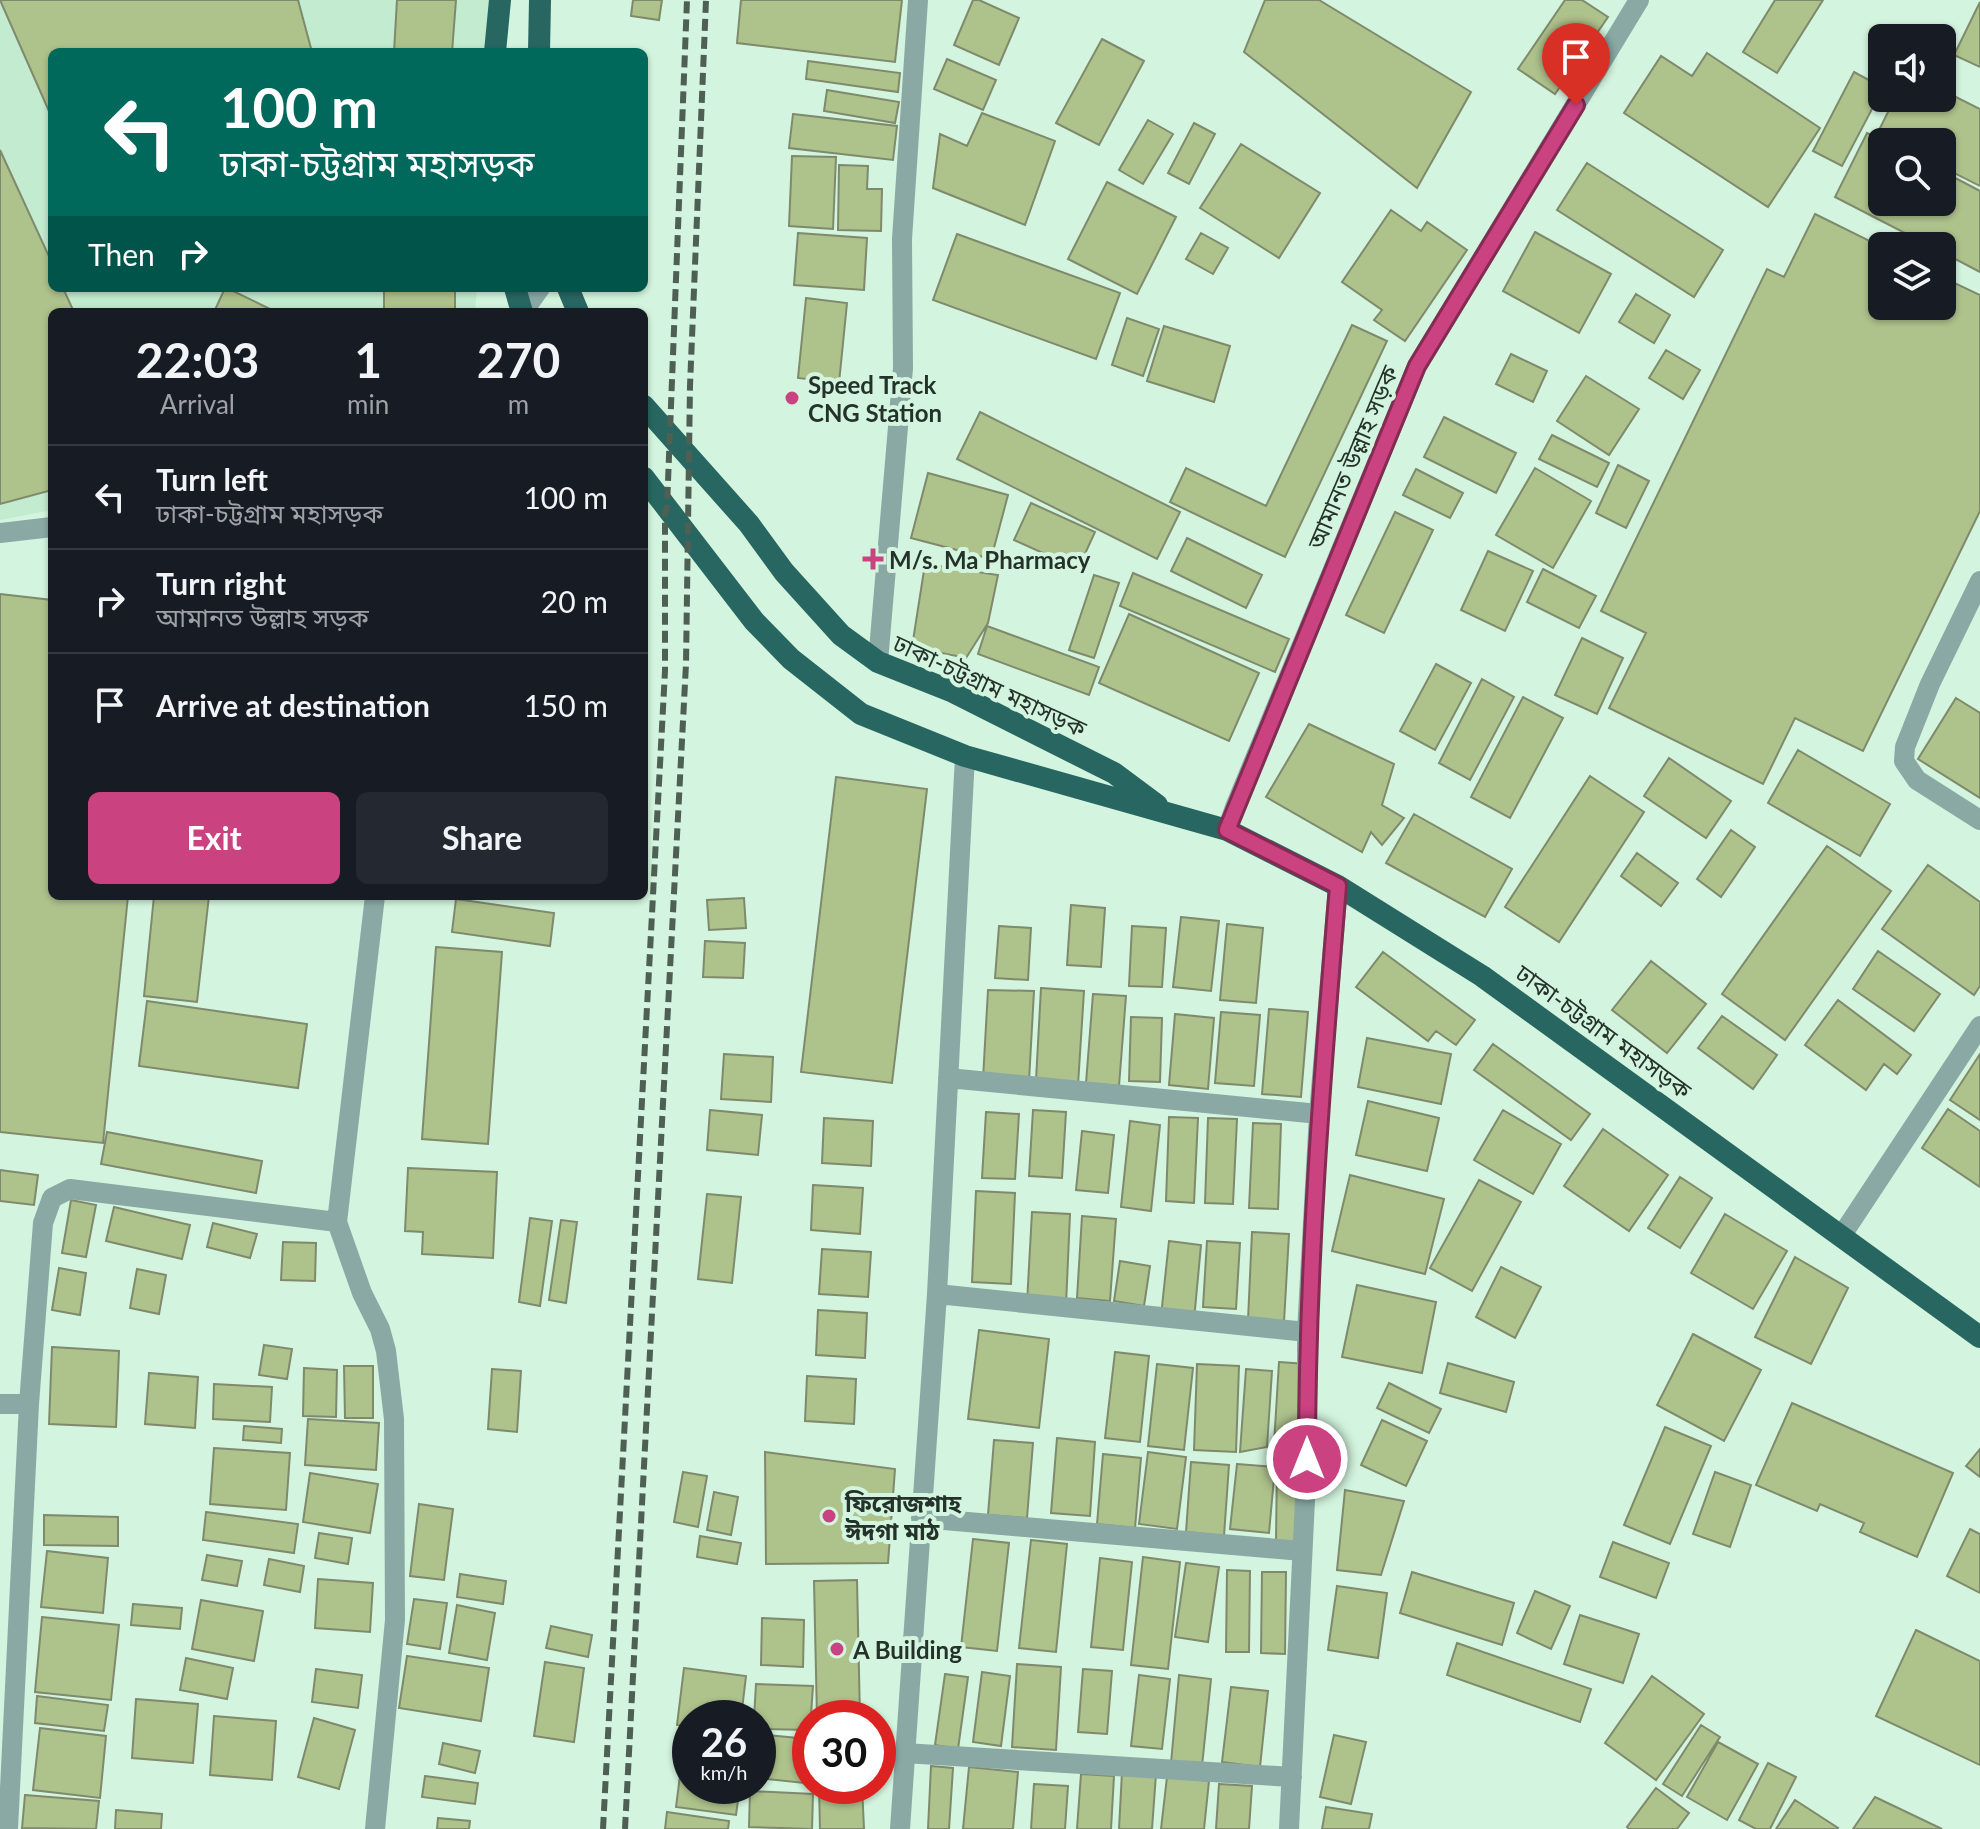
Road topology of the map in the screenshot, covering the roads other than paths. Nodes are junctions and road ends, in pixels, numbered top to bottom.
1 (500, 0) edge
2 (540, 0) edge
3 (918, 0) edge
4 (1639, 0) edge
5 (495, 48) edge
6 (539, 48) edge
7 (648, 410) edge
8 (648, 483) edge
9 (48, 527) edge
10 (0, 533) edge
11 (1980, 581) edge
12 (878, 662) junction
13 (965, 756) junction
14 (1170, 814) junction
15 (1980, 820) edge
16 (1227, 830) junction
17 (1338, 886) junction
18 (375, 900) edge
19 (1980, 1026) edge
20 (948, 1078) junction
21 (1319, 1114) junction
22 (337, 1222) junction
23 (1842, 1235) junction
24 (937, 1294) junction
25 (1307, 1332) junction
26 (1980, 1337) edge
27 (0, 1404) edge
28 (29, 1404) junction
29 (921, 1518) junction
30 (1302, 1551) junction
31 (904, 1753) junction
32 (1292, 1777) junction
33 (8, 1829) edge
34 (375, 1829) edge
35 (900, 1829) edge
36 (1289, 1829) edge

1 - 5 highway
2 - 6 highway
3 - 12 street
4 - 16 street, আমানত উল্লাহ সড়ক
7 - 12 highway, ঢাকা-চট্টগ্রাম মহাসড়ক
8 - 13 highway, ঢাকা-চট্টগ্রাম মহাসড়ক
9 - 10 street
11 - 15 street
12 - 14 highway, ঢাকা-চট্টগ্রাম মহাসড়ক
13 - 14 highway, ঢাকা-চট্টগ্রাম মহাসড়ক
13 - 20 street
14 - 16 highway, ঢাকা-চট্টগ্রাম মহাসড়ক
16 - 17 highway, ঢাকা-চট্টগ্রাম মহাসড়ক
17 - 21 street
17 - 23 highway, ঢাকা-চট্টগ্রাম মহাসড়ক
18 - 22 street
19 - 23 street
20 - 21 street
20 - 24 street
21 - 25 street
22 - 28 street
22 - 34 street
23 - 26 highway, ঢাকা-চট্টগ্রাম মহাসড়ক
24 - 25 street
24 - 29 street
25 - 30 street
27 - 28 street
28 - 33 street
29 - 30 street
29 - 31 street
30 - 32 street
31 - 32 street
31 - 35 street
32 - 36 street

